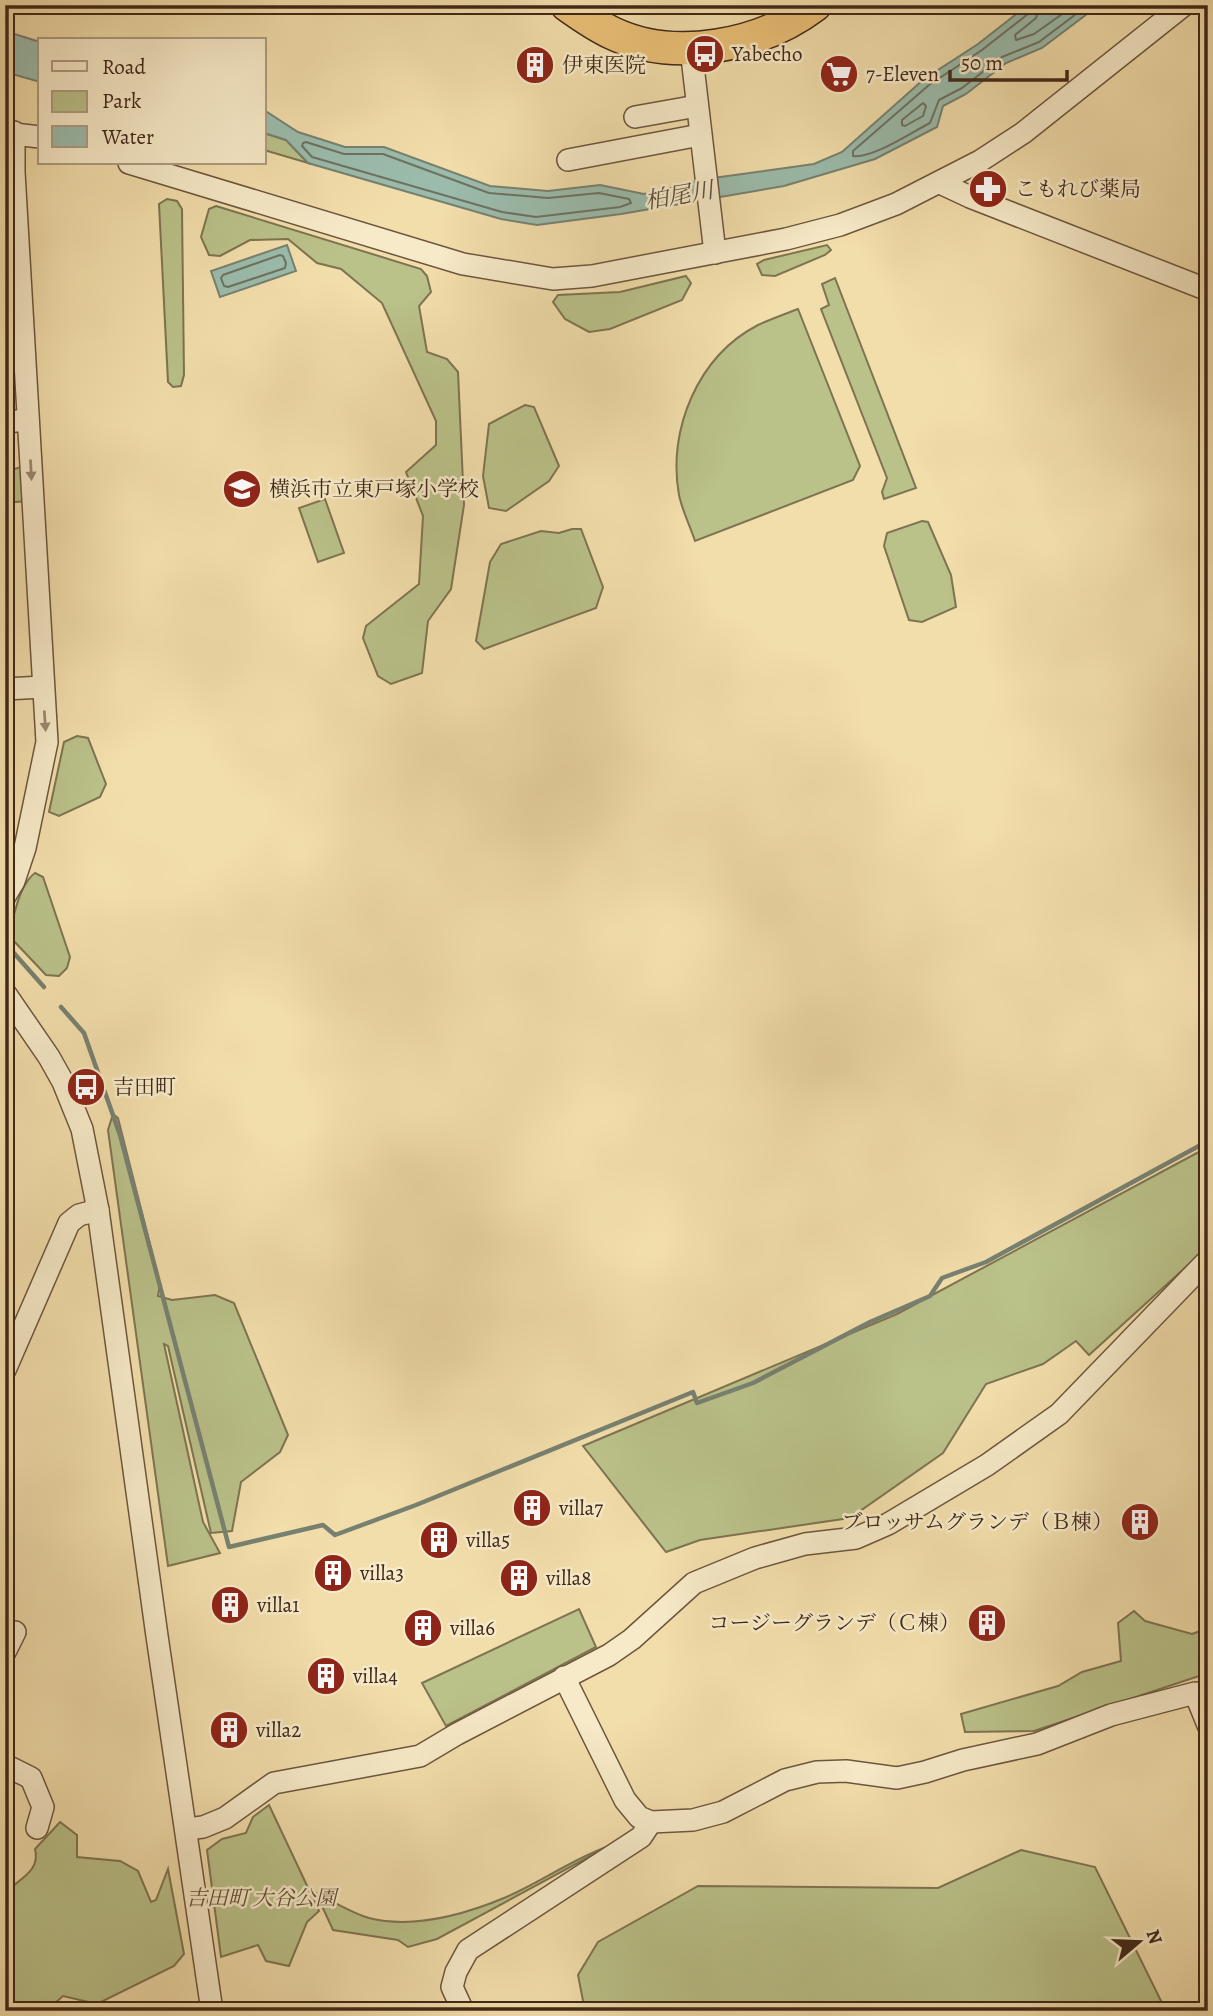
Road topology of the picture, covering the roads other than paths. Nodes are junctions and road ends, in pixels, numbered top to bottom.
1 (567, 5) edge
2 (815, 5) edge
3 (1184, 5) edge
4 (691, 49) junction
5 (697, 106) junction
6 (635, 117) dead end
7 (10, 133) edge
8 (38, 137) edge
9 (700, 139) junction
10 (568, 160) dead end
11 (132, 164) edge
12 (940, 183) junction
13 (713, 244) junction
14 (1208, 290) edge
15 (14, 327) edge
16 (28, 420) junction
17 (5, 422) edge
18 (43, 687) junction
19 (5, 689) edge
20 (5, 895) edge
21 (5, 993) edge
22 (98, 1210) junction
23 (1208, 1260) edge
24 (5, 1370) edge
25 (15, 1632) dead end
26 (5, 1652) edge
27 (564, 1677) junction
28 (1208, 1725) edge
29 (5, 1765) edge
30 (651, 1822) junction
31 (37, 1828) dead end
32 (187, 1829) junction
33 (212, 2011) edge
34 (463, 2011) edge

1 - 4 highway
2 - 4 highway
3 - 12 street
4 - 5 street
5 - 6 street
5 - 9 street
7 - 8 street
7 - 15 street
9 - 10 street
9 - 13 street
11 - 13 street
12 - 13 street
12 - 14 street
15 - 16 street
16 - 17 street
16 -> 18 street
18 - 19 street
18 -> 20 street
21 - 22 street
22 - 24 street
22 - 32 street
23 - 27 street
25 - 26 street
27 - 30 street
27 - 32 street
28 - 30 street
29 - 31 street
30 - 34 street
32 - 33 street

